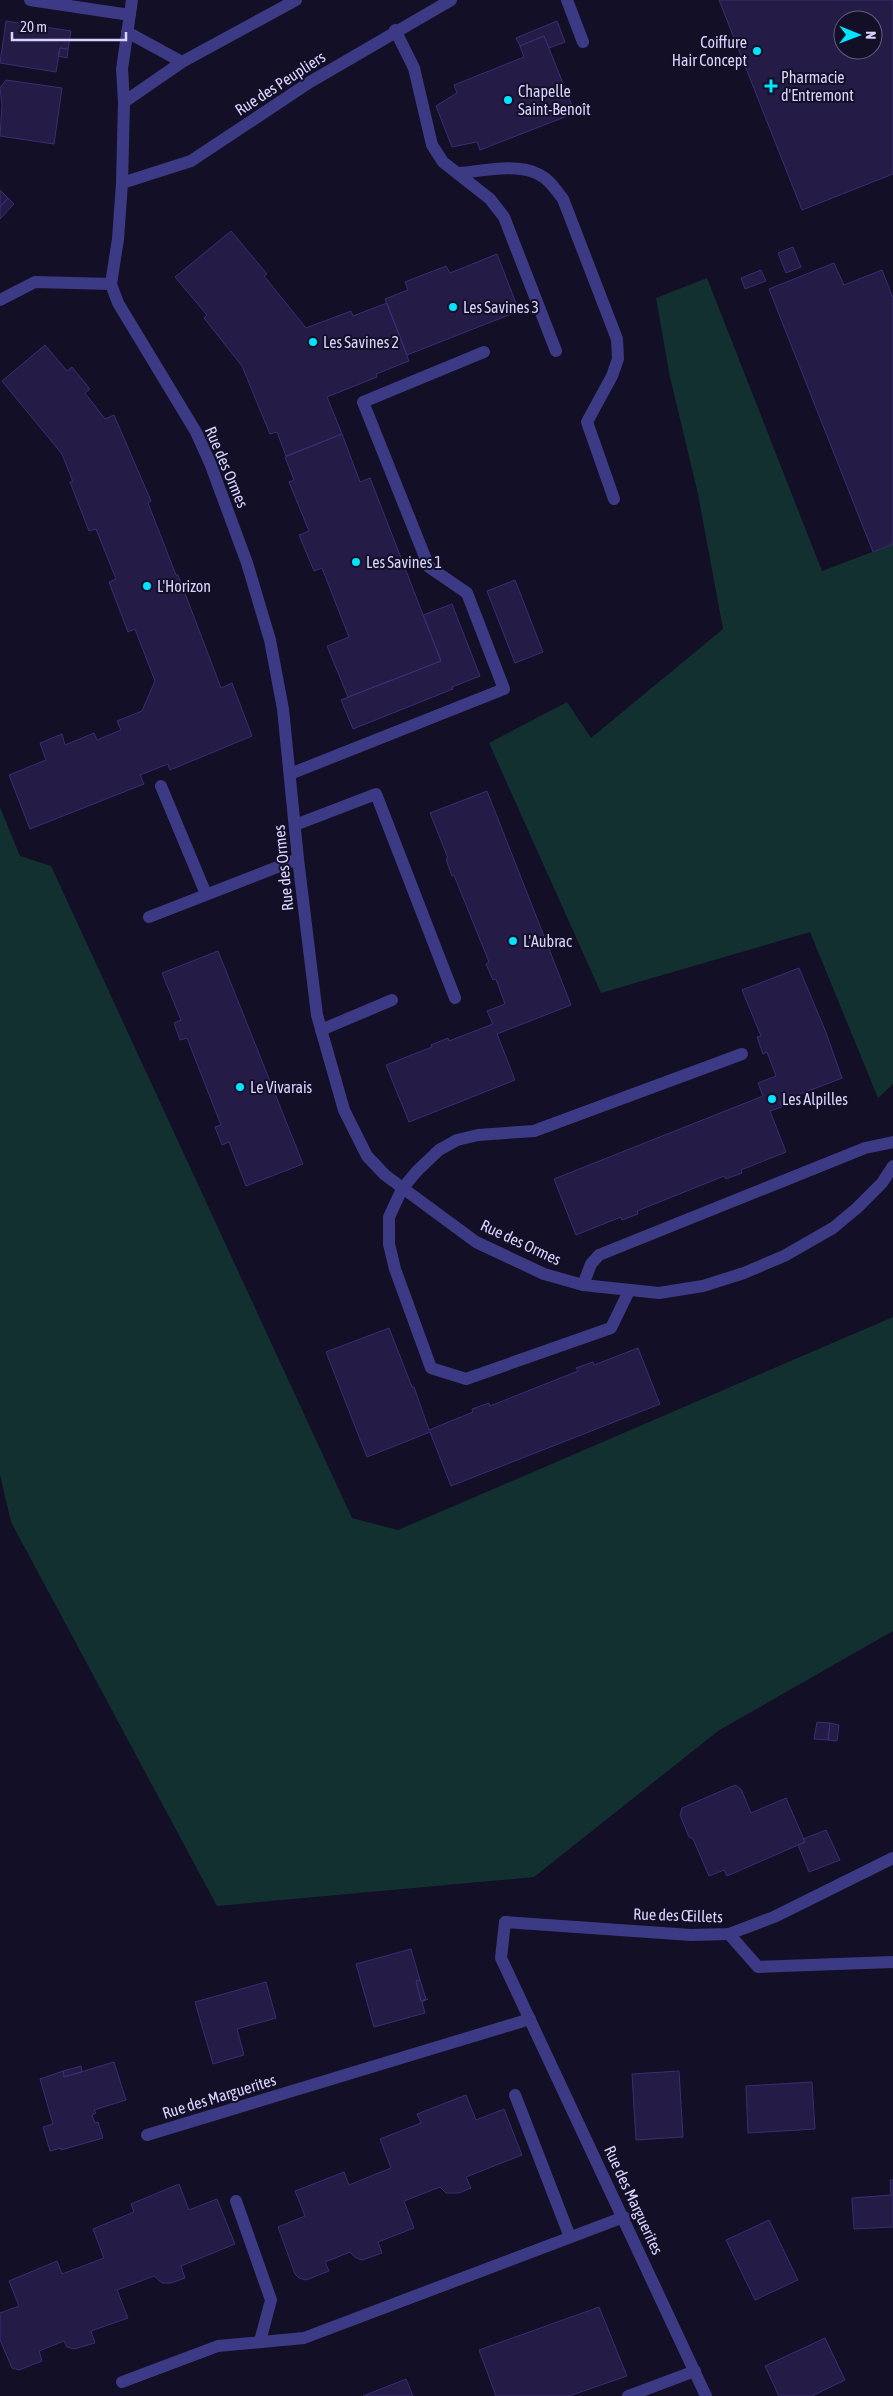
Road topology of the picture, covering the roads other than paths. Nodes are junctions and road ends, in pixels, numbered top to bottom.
1 (30, 0) edge
2 (132, 0) edge
3 (296, 0) edge
4 (451, 0) edge
5 (567, 0) edge
6 (130, 15) junction
7 (395, 30) junction
8 (128, 32) junction
9 (583, 42) dead end
10 (182, 62) junction
11 (124, 102) junction
12 (460, 173) junction
13 (122, 183) junction
14 (111, 284) junction
15 (0, 300) edge
16 (556, 351) dead end
17 (484, 352) dead end
18 (614, 499) dead end
19 (290, 774) junction
20 (161, 786) dead end
21 (294, 825) junction
22 (298, 859) junction
23 (206, 894) junction
24 (149, 916) dead end
25 (455, 998) dead end
26 (392, 1000) dead end
27 (321, 1030) junction
28 (742, 1054) dead end
29 (893, 1142) edge
30 (893, 1166) edge
31 (402, 1188) junction
32 (583, 1285) junction
33 (628, 1290) junction
34 (893, 1859) edge
35 (505, 1922) joint
36 (729, 1934) junction
37 (893, 1962) edge
38 (530, 2019) junction
39 (515, 2095) dead end
40 (147, 2135) dead end
41 (236, 2202) dead end
42 (624, 2217) junction
43 (570, 2237) junction
44 (260, 2341) junction
45 (695, 2371) junction
46 (122, 2382) dead end
47 (628, 2396) edge
48 (706, 2396) edge

1 - 6 street
2 - 6 street
3 - 10 street
4 - 7 street, Rue des Peupliers
5 - 9 street
6 - 8 street
7 - 12 street
7 - 13 street, Rue des Peupliers
8 - 10 street
8 - 11 street
10 - 11 street
11 - 13 street
12 - 16 street
12 - 18 street
13 - 14 street
14 - 15 street
14 - 19 street, Rue des Ormes
17 - 19 street
19 - 21 street, Rue des Ormes
20 - 23 street
21 - 22 street, Rue des Ormes
21 - 25 street
22 - 23 street
22 - 27 street, Rue des Ormes
23 - 24 street
26 - 27 street
27 - 31 street, Rue des Ormes
28 - 31 street
29 - 32 street
30 - 33 street, Rue des Ormes
31 - 32 street, Rue des Ormes
31 - 33 street
32 - 33 street, Rue des Ormes
34 - 36 street, Rue des Œillets
35 - 36 street, Rue des Œillets
35 - 38 street, Rue des Marguerites
36 - 37 street
38 - 40 street, Rue des Marguerites
38 - 42 street, Rue des Marguerites
39 - 43 street
41 - 44 street
42 - 43 street
42 - 45 street, Rue des Marguerites
43 - 44 street
44 - 46 street
45 - 47 street
45 - 48 street, Rue des Marguerites

